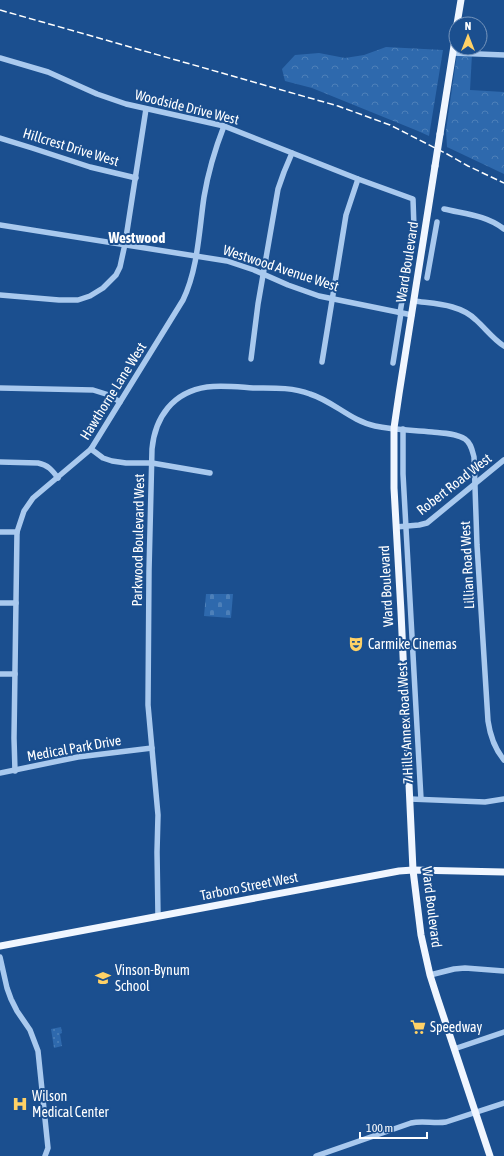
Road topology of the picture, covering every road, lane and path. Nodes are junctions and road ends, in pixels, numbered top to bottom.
1 (461, 0) edge
2 (458, 16) edge
3 (488, 54) edge
4 (504, 55) edge
5 (453, 56) edge
6 (0, 58) edge
7 (146, 109) junction
8 (224, 126) junction
9 (0, 138) edge
10 (292, 153) junction
11 (136, 178) junction
12 (358, 179) junction
13 (444, 209) dead end
14 (437, 222) dead end
15 (0, 225) edge
16 (504, 229) edge
17 (125, 244) junction
18 (196, 255) junction
19 (421, 256) junction
20 (430, 257) junction
21 (264, 274) junction
22 (427, 278) dead end
23 (0, 295) edge
24 (332, 299) junction
25 (414, 301) junction
26 (400, 313) junction
27 (412, 315) junction
28 (504, 346) edge
29 (251, 359) dead end
30 (322, 362) dead end
31 (393, 364) dead end
32 (0, 388) edge
33 (120, 402) junction
34 (394, 428) junction
35 (403, 429) junction
36 (91, 449) junction
37 (504, 460) edge
38 (0, 462) edge
39 (152, 463) junction
40 (210, 474) dead end
41 (58, 478) junction
42 (475, 484) junction
43 (405, 526) junction
44 (396, 527) junction
45 (0, 532) edge
46 (18, 532) junction
47 (0, 603) edge
48 (16, 604) junction
49 (0, 674) edge
50 (15, 674) junction
51 (152, 748) junction
52 (504, 760) edge
53 (15, 771) junction
54 (0, 773) edge
55 (410, 799) junction
56 (421, 799) junction
57 (504, 799) edge
58 (413, 870) junction
59 (504, 872) edge
60 (158, 916) junction
61 (0, 946) edge
62 (0, 957) edge
63 (504, 971) edge
64 (430, 975) junction
65 (504, 1032) edge
66 (454, 1049) junction
67 (504, 1103) edge
68 (475, 1112) junction
69 (45, 1156) edge
70 (316, 1156) edge
71 (490, 1156) edge

1 - 2 main road
3 - 4 street
5 - 19 main road, Ward Boulevard, bridge
6 - 7 street, Woodside Drive West
7 - 8 street, Woodside Drive West
7 - 11 street
8 - 10 street, Woodside Drive West
8 - 18 street, Hawthorne Lane West
9 - 11 street, Hillcrest Drive West
10 - 12 street, Woodside Drive West
10 - 21 street
11 - 17 street
12 - 24 street
12 - 26 street, Woodside Drive West
13 - 16 street
14 - 20 street
15 - 17 street, Westwood Avenue West
17 - 18 street, Westwood Avenue West
17 - 23 street
18 - 21 street, Westwood Avenue West
18 - 33 street, Hawthorne Lane West
19 - 20 street
19 - 25 main road, Ward Boulevard
20 - 22 street
21 - 24 street, Westwood Avenue West
21 - 29 street
24 - 26 street, Westwood Avenue West
24 - 30 street
25 - 27 main road, Ward Boulevard
25 - 28 street
26 - 27 street, Westwood Avenue West
26 - 31 street
27 - 34 main road, Ward Boulevard
32 - 33 street
33 - 36 street, Hawthorne Lane West
34 - 35 street, Lillian Road West
34 - 39 street, Parkwood Boulevard West
34 - 44 main road, Ward Boulevard
35 - 42 street, Lillian Road West
35 - 43 street, 7 Hills Annex Road West
36 - 39 street
36 - 41 street, Hawthorne Lane West
37 - 42 street, Robert Road West
38 - 41 street
39 - 40 street
39 - 51 street, Parkwood Boulevard West
41 - 46 street, Hawthorne Lane West
42 - 43 street, Robert Road West
42 - 52 street, Lillian Road West
43 - 44 street, Robert Road West
43 - 56 street, 7 Hills Annex Road West
44 - 55 main road, Ward Boulevard
45 - 46 street
46 - 48 street, Hawthorne Lane West
47 - 48 street
48 - 50 street, Hawthorne Lane West
49 - 50 street
50 - 53 street, Hawthorne Lane West
51 - 53 street, Medical Park Drive
51 - 60 street, Parkwood Boulevard West
53 - 54 street, Medical Park Drive
55 - 56 street
55 - 58 main road, Ward Boulevard
56 - 57 street
58 - 59 main road, Tarboro Street West
58 - 60 main road, Tarboro Street West
58 - 64 main road, Ward Boulevard
60 - 61 main road, Tarboro Street West
62 - 69 street
63 - 64 street
64 - 66 main road, Ward Boulevard
65 - 66 street
66 - 68 main road, Ward Boulevard
67 - 68 street
68 - 70 street
68 - 71 main road, Ward Boulevard

